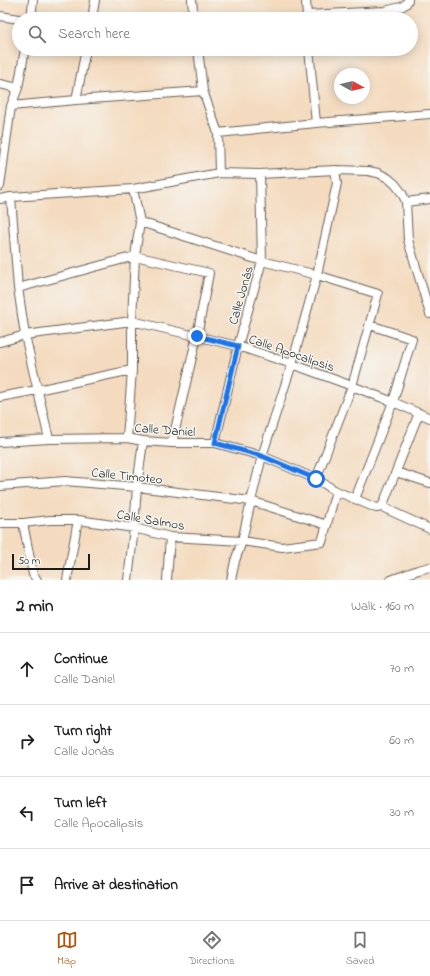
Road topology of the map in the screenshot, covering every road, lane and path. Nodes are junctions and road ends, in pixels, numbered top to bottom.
1 (33, 0) edge
2 (95, 0) edge
3 (192, 0) edge
4 (306, 0) edge
5 (408, 0) edge
6 (32, 12) edge
7 (93, 12) edge
8 (193, 12) edge
9 (307, 12) edge
10 (363, 12) edge
11 (0, 16) edge
12 (12, 19) edge
13 (24, 56) edge
14 (85, 56) edge
15 (199, 56) edge
16 (311, 56) edge
17 (0, 84) edge
18 (18, 88) junction
19 (203, 91) junction
20 (76, 100) junction
21 (11, 106) junction
22 (430, 114) edge
23 (316, 123) junction
24 (218, 133) junction
25 (335, 170) junction
26 (219, 173) junction
27 (260, 174) junction
28 (0, 186) edge
29 (133, 189) junction
30 (11, 198) junction
31 (0, 199) edge
32 (430, 199) edge
33 (406, 202) junction
34 (140, 222) junction
35 (135, 256) junction
36 (262, 261) junction
37 (317, 275) junction
38 (18, 288) junction
39 (430, 314) edge
40 (132, 321) junction
41 (370, 325) junction
42 (25, 335) junction
43 (197, 336) junction
44 (0, 342) edge
45 (238, 346) junction
46 (292, 364) junction
47 (132, 370) junction
48 (352, 386) junction
49 (37, 390) junction
50 (0, 397) edge
51 (393, 402) junction
52 (419, 413) junction
53 (430, 418) edge
54 (126, 438) junction
55 (49, 440) junction
56 (143, 441) junction
57 (0, 442) edge
58 (172, 443) junction
59 (215, 443) junction
60 (262, 456) junction
61 (396, 472) junction
62 (316, 479) junction
63 (430, 483) edge
64 (0, 486) edge
65 (137, 487) junction
66 (336, 491) junction
67 (355, 499) junction
68 (251, 501) junction
69 (382, 507) junction
70 (78, 520) junction
71 (23, 523) junction
72 (0, 524) edge
73 (327, 525) junction
74 (134, 528) junction
75 (430, 529) edge
76 (170, 537) junction
77 (242, 541) junction
78 (430, 567) edge
79 (36, 580) edge
80 (67, 580) edge
81 (128, 580) edge
82 (167, 580) edge
83 (231, 580) edge
84 (391, 580) edge

1 - 6 street
2 - 7 street
3 - 8 street
4 - 9 street
5 - 10 street
11 - 12 street
13 - 18 street
14 - 20 street
15 - 19 street
16 - 23 street
17 - 18 street
18 - 21 street
19 - 20 street
19 - 24 street
20 - 21 street
21 - 28 street
22 - 23 street
23 - 24 street
24 - 26 street
25 - 27 street
25 - 33 street
25 - 37 street
26 - 27 street
26 - 29 street
27 - 36 street, Calle Jonás
29 - 30 street
29 - 34 street
30 - 31 street
30 - 38 street
32 - 33 street
33 - 39 street
34 - 35 street
34 - 36 street
35 - 38 street
35 - 40 street
35 - 43 street
36 - 37 street
36 - 45 street, Calle Jonás
37 - 41 street
37 - 46 street
38 - 42 street
40 - 42 street, Calle Apocalipsis
40 - 43 street, Calle Apocalipsis
40 - 47 street
41 - 48 street
41 - 51 street
42 - 44 street, Calle Apocalipsis
42 - 49 street
43 - 45 street, Calle Apocalipsis
43 - 58 street
45 - 46 street, Calle Apocalipsis
45 - 59 street, Calle Jonás
46 - 48 street, Calle Apocalipsis
46 - 60 street
47 - 49 street
47 - 54 street
48 - 51 street, Calle Apocalipsis
48 - 62 street
49 - 50 street
49 - 55 street
51 - 52 street, Calle Apocalipsis
51 - 67 street
52 - 53 street, Calle Apocalipsis
52 - 61 street
54 - 55 street, Calle Daniel
54 - 56 street, Calle Daniel
55 - 57 street, Calle Daniel
56 - 58 street, Calle Daniel
56 - 65 street
58 - 59 street, Calle Daniel
59 - 60 street, Calle Daniel
60 - 62 street, Calle Daniel
60 - 68 street
61 - 63 street
61 - 69 street
62 - 66 street, Calle Daniel
64 - 65 street, Calle Timoteo
65 - 68 street, Calle Timoteo
65 - 74 street
66 - 67 street, Calle Daniel
66 - 73 street
67 - 69 street, Calle Daniel
68 - 73 street, Calle Timoteo
68 - 77 street
69 - 75 street, Calle Daniel
70 - 71 street, Calle Salmos
70 - 74 street, Calle Salmos
70 - 80 street
71 - 72 street, Calle Salmos
71 - 79 street
73 - 77 street, Calle Salmos
74 - 76 street, Calle Salmos
74 - 81 street
76 - 77 street, Calle Salmos
76 - 82 street
77 - 83 street
78 - 84 street

